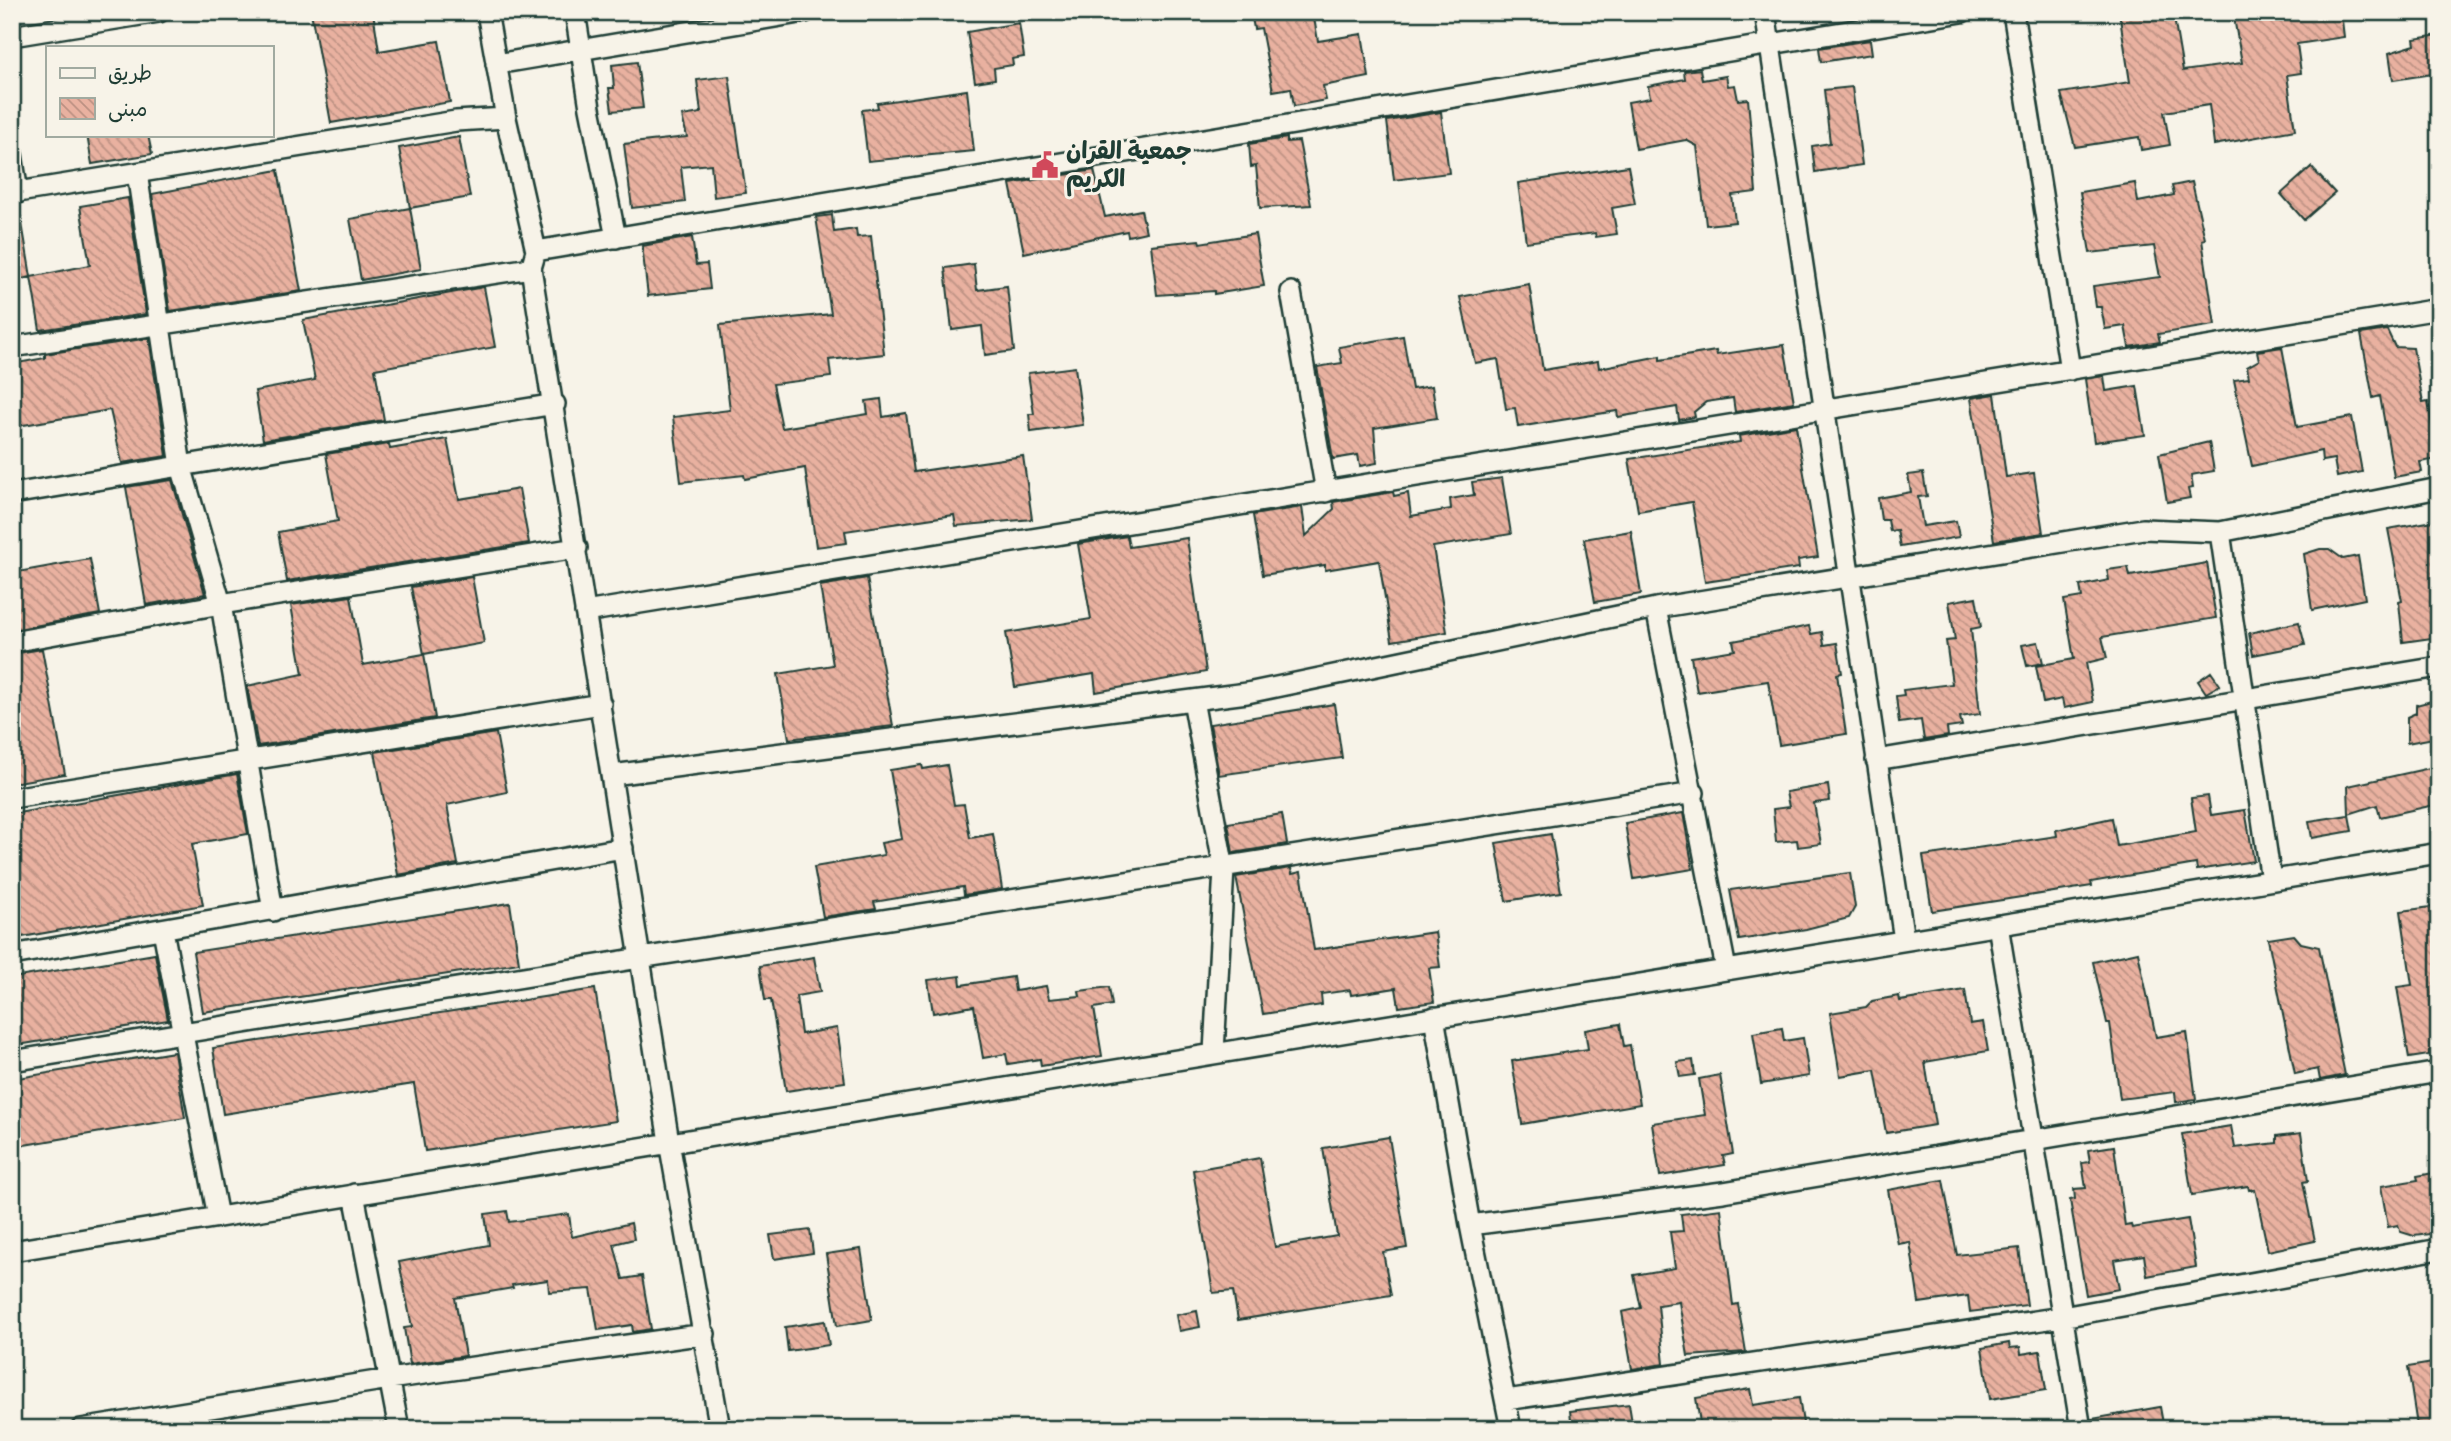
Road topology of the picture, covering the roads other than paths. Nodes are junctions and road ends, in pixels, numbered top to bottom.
1 (159, 12) edge
2 (487, 12) edge
3 (575, 12) edge
4 (805, 12) edge
5 (1765, 12) edge
6 (1962, 12) edge
7 (2013, 12) edge
8 (12, 37) edge
9 (1769, 45) junction
10 (581, 50) junction
11 (496, 64) junction
12 (506, 118) junction
13 (12, 155) edge
14 (136, 173) junction
15 (15, 193) edge
16 (616, 238) junction
17 (533, 260) junction
18 (1290, 292) dead end
19 (2439, 309) edge
20 (158, 323) junction
21 (12, 347) edge
22 (2070, 370) junction
23 (555, 404) junction
24 (1823, 411) junction
25 (181, 466) junction
26 (2439, 488) edge
27 (1326, 492) junction
28 (12, 494) edge
29 (2220, 532) junction
30 (577, 548) junction
31 (1849, 577) junction
32 (221, 604) junction
33 (1656, 608) junction
34 (585, 612) junction
35 (12, 642) edge
36 (2439, 667) edge
37 (2244, 698) junction
38 (1194, 700) junction
39 (601, 704) junction
40 (247, 760) junction
41 (1876, 760) junction
42 (612, 775) junction
43 (1694, 793) junction
44 (12, 798) edge
45 (623, 848) junction
46 (2439, 853) edge
47 (1224, 869) junction
48 (2272, 880) junction
49 (273, 911) junction
50 (1998, 925) junction
51 (163, 930) junction
52 (1904, 940) junction
53 (12, 955) edge
54 (640, 958) junction
55 (1726, 969) junction
56 (1434, 1017) junction
57 (183, 1034) junction
58 (1214, 1052) junction
59 (12, 1061) edge
60 (2439, 1072) edge
61 (669, 1142) junction
62 (2033, 1142) junction
63 (354, 1194) junction
64 (218, 1217) junction
65 (1469, 1225) junction
66 (2439, 1249) edge
67 (12, 1251) edge
68 (2062, 1317) junction
69 (705, 1334) junction
70 (389, 1379) junction
71 (1506, 1400) junction
72 (81, 1429) edge
73 (399, 1429) edge
74 (720, 1429) edge
75 (1511, 1429) edge
76 (2081, 1429) edge

1 - 8 street
2 - 11 street
3 - 10 street
4 - 10 street
5 - 9 street
6 - 9 street
7 - 22 street
9 - 16 street
9 - 24 street
10 - 11 street
10 - 16 street
11 - 12 street
12 - 14 street
12 - 17 street
13 - 15 street
14 - 15 street
14 - 20 street
16 - 17 street
17 - 20 street
17 - 23 street
18 - 27 street
19 - 22 street
20 - 21 street
20 - 25 street
22 - 24 street
23 - 25 street
23 - 30 street
24 - 27 street
24 - 31 street
25 - 28 street
25 - 32 street
26 - 29 street
27 - 34 street
29 - 31 street
29 - 37 street
30 - 32 street
30 - 34 street
31 - 33 street
31 - 41 street
32 - 35 street
32 - 40 street
33 - 38 street
33 - 43 street
34 - 39 street
36 - 37 street
37 - 41 street
37 - 48 street
38 - 42 street
38 - 47 street
39 - 40 street
39 - 42 street
40 - 44 street
40 - 49 street
41 - 52 street
42 - 45 street
43 - 47 street
43 - 55 street
45 - 49 street
45 - 54 street
46 - 48 street
47 - 54 street
47 - 58 street
48 - 50 street
49 - 51 street
50 - 52 street
50 - 62 street
51 - 53 street
51 - 57 street
52 - 55 street
54 - 57 street
54 - 61 street
55 - 56 street
56 - 58 street
56 - 65 street
57 - 59 street
57 - 64 street
58 - 61 street
60 - 62 street
61 - 63 street
61 - 69 street
62 - 65 street
62 - 68 street
63 - 64 street
63 - 70 street
64 - 67 street
65 - 71 street
66 - 68 street
68 - 71 street
68 - 76 street
69 - 70 street
69 - 74 street
70 - 72 street
70 - 73 street
71 - 75 street

